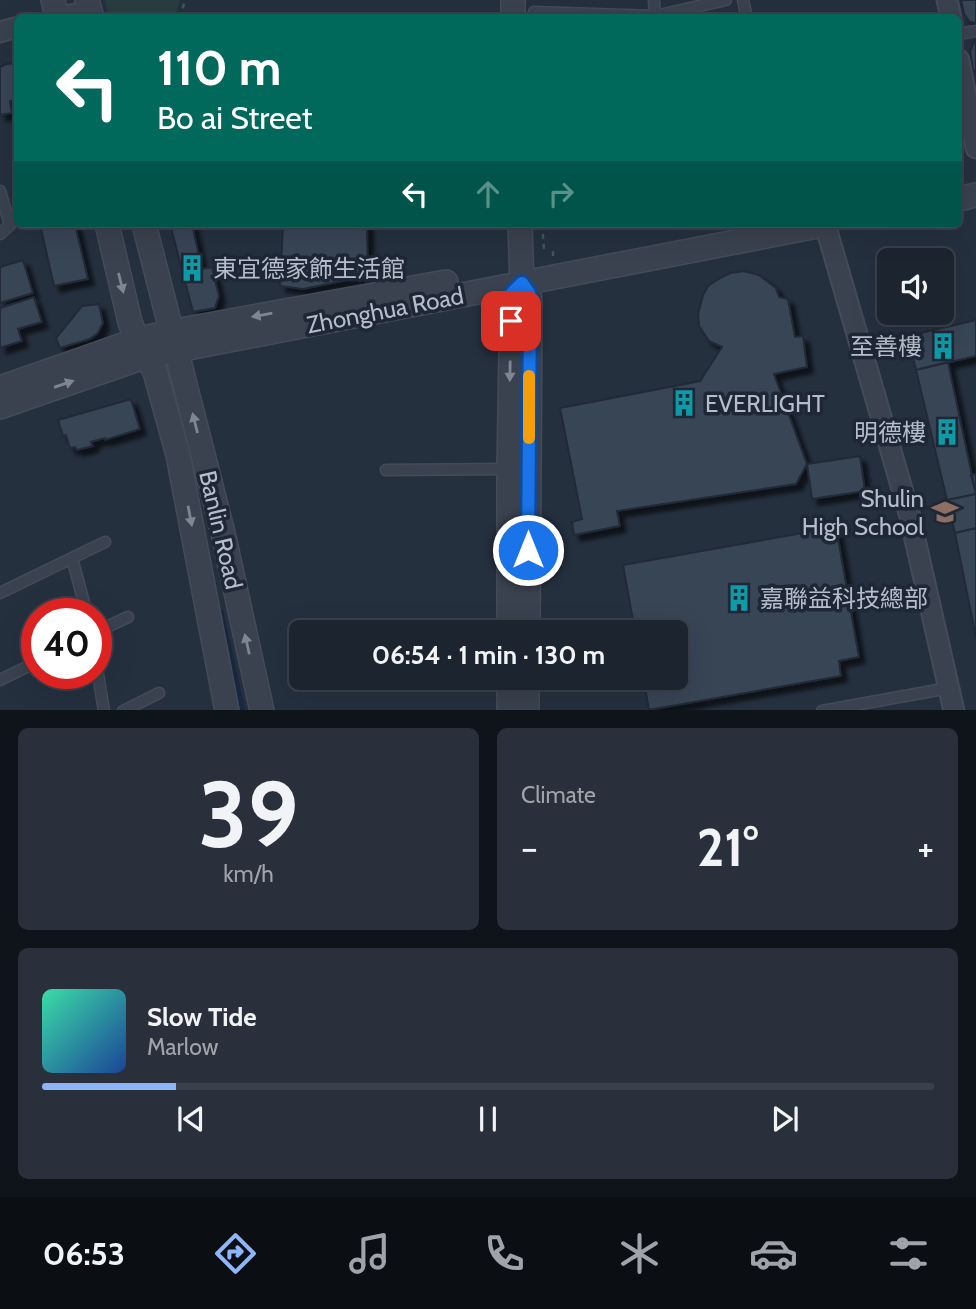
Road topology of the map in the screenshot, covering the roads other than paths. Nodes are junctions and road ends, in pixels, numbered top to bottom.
1 (726, 0) edge
2 (90, 9) edge
3 (69, 14) edge
4 (668, 14) edge
5 (962, 76) edge
6 (976, 148) edge
7 (0, 191) edge
8 (108, 228) edge
9 (145, 228) edge
10 (520, 228) edge
11 (731, 228) edge
12 (827, 228) edge
13 (777, 229) edge
14 (0, 234) edge
15 (522, 276) junction
16 (173, 341) junction
17 (142, 348) junction
18 (0, 388) edge
19 (0, 407) edge
20 (509, 469) junction
21 (386, 470) dead end
22 (105, 542) dead end
23 (72, 558) junction
24 (0, 593) edge
25 (83, 598) edge
26 (128, 617) dead end
27 (509, 620) edge
28 (528, 620) edge
29 (112, 624) edge
30 (21, 670) edge
31 (0, 680) edge
32 (949, 688) junction
33 (100, 689) edge
34 (509, 690) edge
35 (527, 690) edge
36 (159, 693) dead end
37 (104, 710) edge
38 (123, 710) edge
39 (227, 710) edge
40 (262, 710) edge
41 (509, 710) edge
42 (527, 710) edge
43 (822, 710) edge
44 (954, 710) edge

1 - 4 lane
2 - 3 street
5 - 6 street
7 - 14 lane
8 -> 17 street, Banlin Road
9 - 16 street, Banlin Road
10 - 15 street
11 - 15 street, Zhonghua Road
12 - 32 street
13 - 15 street, Zhonghua Road
15 - 16 street, Zhonghua Road
15 -> 20 street
15 - 28 street
16 - 17 street, Zhonghua Road
40 -> 16 street, Banlin Road
17 - 18 street
19 -> 17 street
17 -> 39 street, Banlin Road
20 - 21 lane
20 - 27 street
22 - 23 lane
23 - 24 lane
23 - 25 lane
26 - 29 lane
30 - 31 lane
32 - 43 lane
32 - 44 street
33 - 37 lane
34 - 41 street
35 - 42 street
36 - 38 lane

